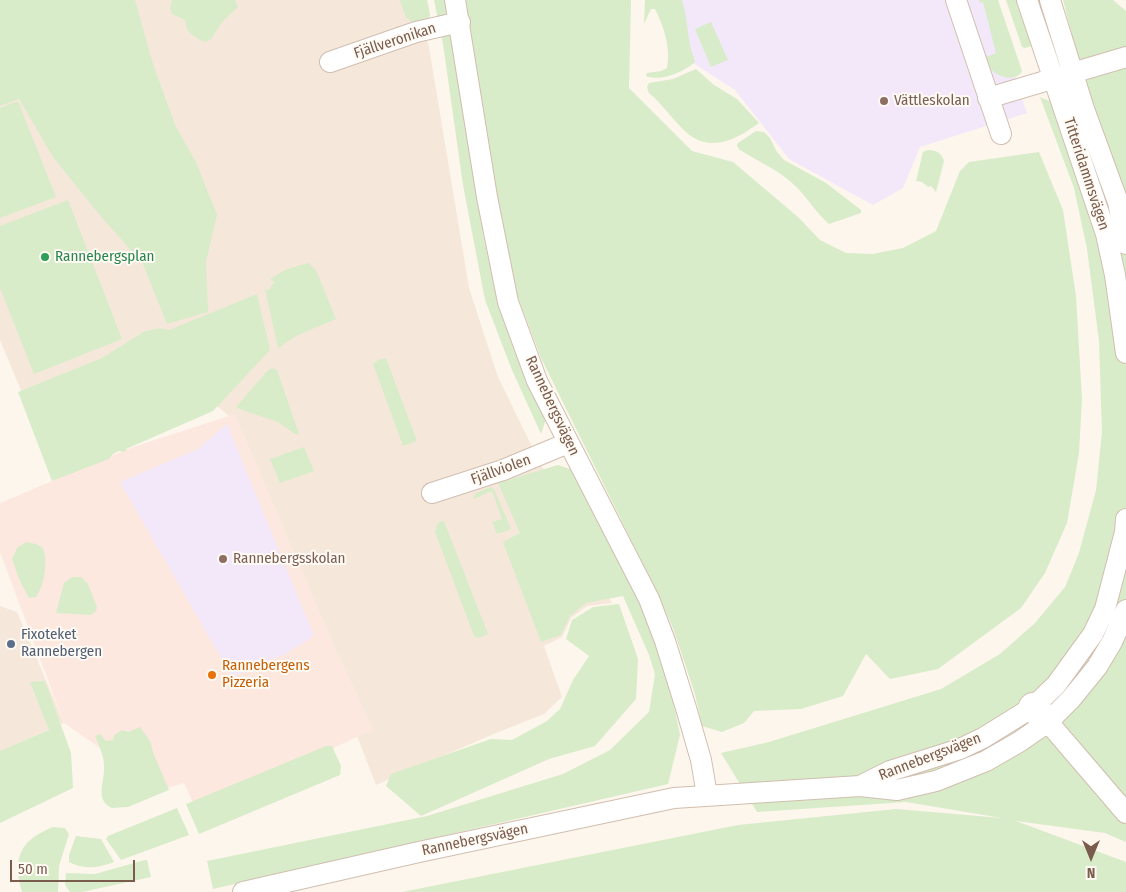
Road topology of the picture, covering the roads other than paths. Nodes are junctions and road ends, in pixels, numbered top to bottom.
1 (456, 0) edge
2 (956, 0) edge
3 (1027, 0) edge
4 (1050, 0) edge
5 (460, 22) junction
6 (1126, 56) edge
7 (330, 62) dead end
8 (1063, 75) junction
9 (988, 98) junction
10 (1001, 134) dead end
11 (1126, 244) edge
12 (1126, 353) edge
13 (568, 443) junction
14 (432, 493) dead end
15 (1126, 518) edge
16 (1126, 610) edge
17 (1041, 714) junction
18 (707, 795) junction
19 (1126, 813) edge
20 (243, 892) edge

1 - 5 street, Rannebergsvägen
2 - 9 street
3 - 8 street, Titteridammsvägen
4 - 8 street, Titteridammsvägen
5 - 7 street, Fjällveronikan
5 - 13 street, Rannebergsvägen
6 - 8 street
8 - 9 street
8 - 11 street, Titteridammsvägen
8 - 12 street, Titteridammsvägen
9 - 10 street
13 - 14 street, Fjällviolen
13 - 18 street, Rannebergsvägen
15 - 17 street
16 - 17 street
17 - 18 street, Rannebergsvägen
17 - 19 street
18 - 20 street, Rannebergsvägen

